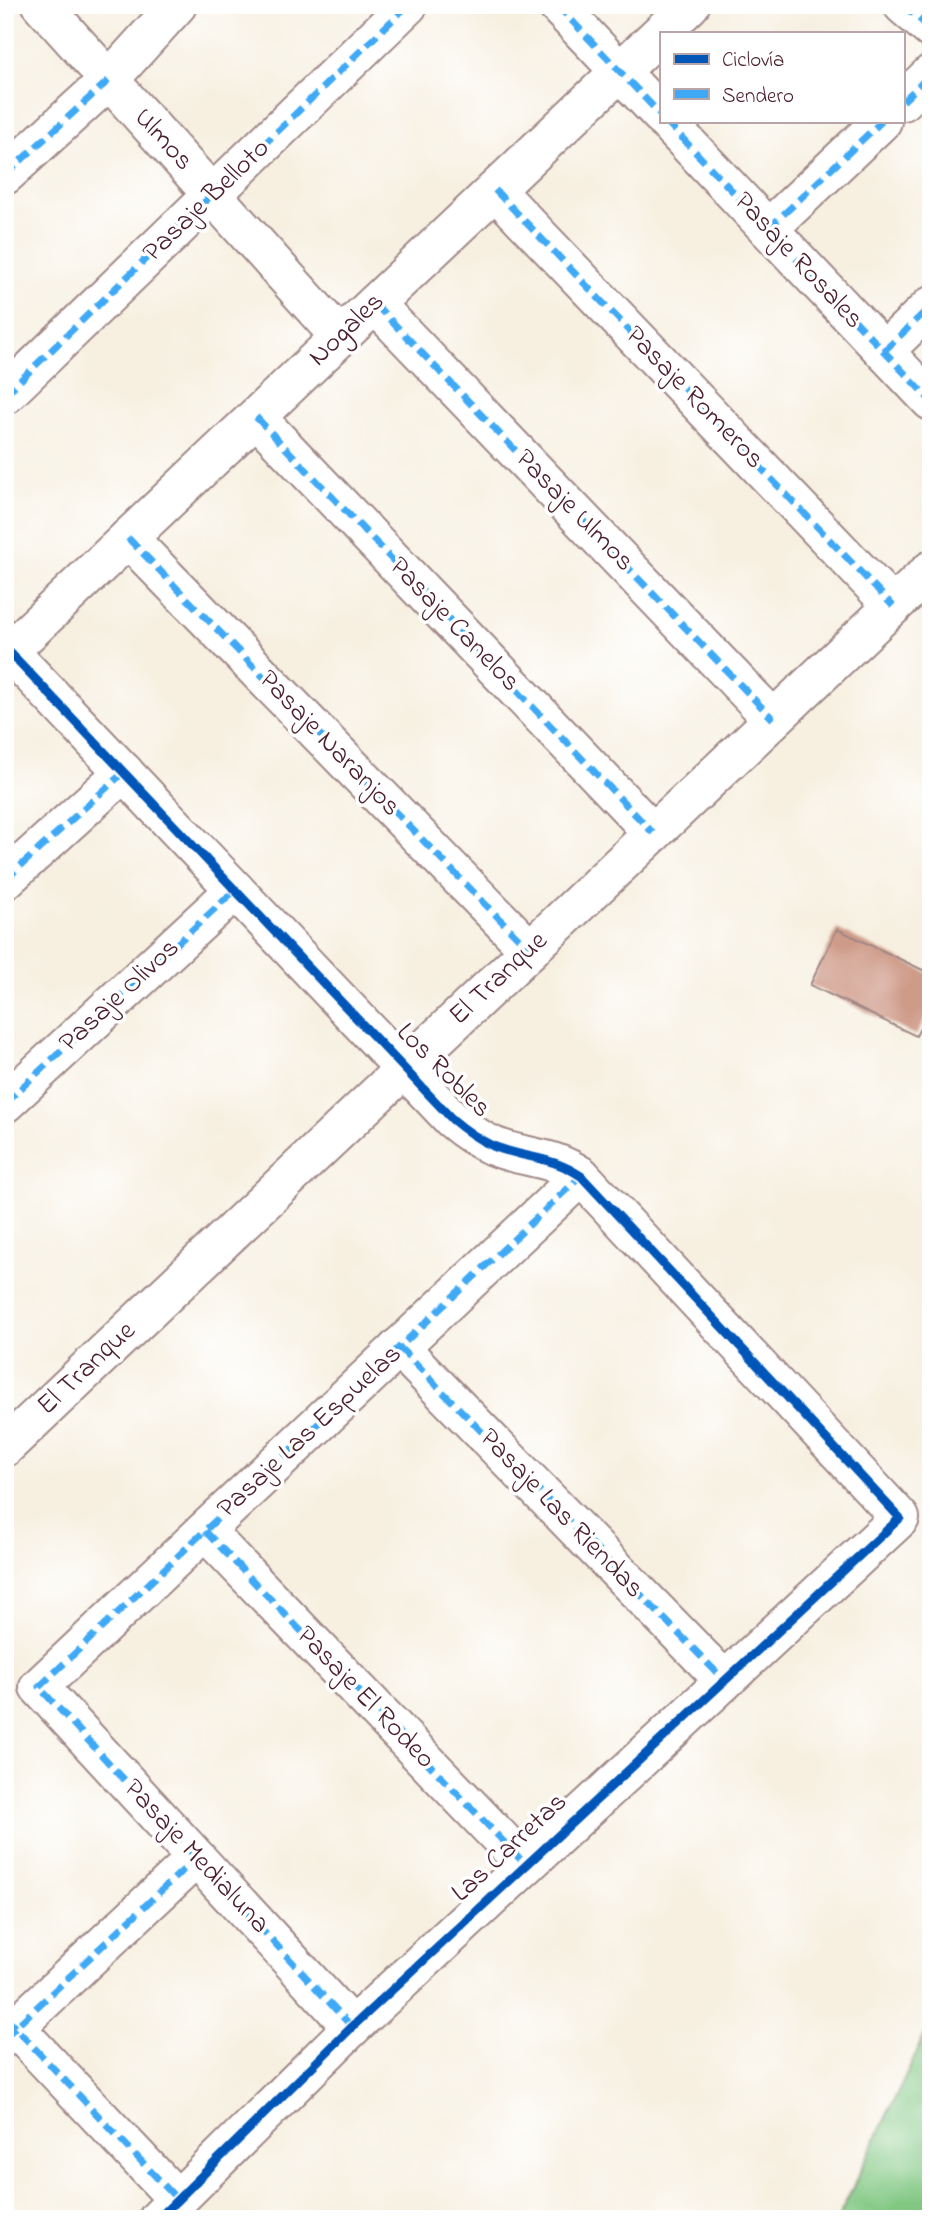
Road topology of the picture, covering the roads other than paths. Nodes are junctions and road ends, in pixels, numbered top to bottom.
1 (42, 5) edge
2 (177, 5) edge
3 (408, 5) edge
4 (557, 5) edge
5 (690, 5) edge
6 (903, 5) edge
7 (931, 29) edge
8 (661, 32) edge
9 (660, 33) edge
10 (619, 71) junction
11 (931, 74) edge
12 (110, 80) junction
13 (904, 100) edge
14 (660, 115) edge
15 (667, 122) edge
16 (881, 122) edge
17 (5, 175) edge
18 (495, 190) junction
19 (212, 195) junction
20 (768, 229) junction
21 (375, 304) junction
22 (931, 306) edge
23 (340, 337) junction
24 (884, 351) junction
25 (5, 395) edge
26 (931, 401) edge
27 (256, 417) junction
28 (128, 538) junction
29 (931, 570) edge
30 (893, 606) junction
31 (7, 651) edge
32 (773, 719) junction
33 (124, 772) junction
34 (653, 833) junction
35 (5, 880) edge
36 (235, 890) junction
37 (530, 950) junction
38 (405, 1068) junction
39 (5, 1102) edge
40 (581, 1176) junction
41 (399, 1347) junction
42 (5, 1447) edge
43 (900, 1518) joint
44 (205, 1531) junction
45 (724, 1681) junction
46 (39, 1687) joint
47 (196, 1858) junction
48 (526, 1865) junction
49 (9, 2027) edge
50 (352, 2027) junction
51 (168, 2210) edge

1 - 12 street, Ulmos
2 - 12 street
3 - 19 street, Pasaje Belloto
4 - 10 street
5 - 8 street, Nogales
6 - 7 street
9 - 10 street, Nogales
10 - 14 street
10 - 18 street, Nogales
11 - 13 street
12 - 17 street
12 - 19 street, Ulmos
15 - 20 street, Pasaje Rosales
16 - 20 street
18 - 21 street, Nogales
18 - 30 street, Pasaje Romeros
19 - 23 street, Ulmos
19 - 25 street, Pasaje Belloto
20 - 24 street, Pasaje Rosales
21 - 23 street, Nogales
21 - 32 street, Pasaje Ulmos
22 - 24 street
23 - 27 street, Nogales
24 - 26 street, Pasaje Rosales
27 - 28 street, Nogales
27 - 34 street, Pasaje Canelos
28 - 31 street, Nogales
28 - 37 street, Pasaje Naranjos
29 - 30 street, El Tranque
30 - 32 street, El Tranque
31 - 33 street, Los Robles
32 - 34 street, El Tranque
33 - 35 street
33 - 36 street, Los Robles
34 - 37 street, El Tranque
36 - 38 street, Los Robles
36 - 39 street, Pasaje Olivos
37 - 38 street, El Tranque
38 - 40 street, Los Robles
38 - 42 street, El Tranque
40 - 41 street, Pasaje Las Espuelas
40 - 43 street, Los Robles
41 - 44 street, Pasaje Las Espuelas
41 - 45 street, Pasaje Las Riendas
43 - 45 street, Las Carretas
44 - 46 street, Pasaje Las Espuelas
44 - 48 street, Pasaje El Rodeo
45 - 48 street, Las Carretas
46 - 47 street, Pasaje Medialuna
47 - 49 street
47 - 50 street, Pasaje Medialuna
48 - 50 street, Las Carretas
49 - 51 street
50 - 51 street, Las Carretas

